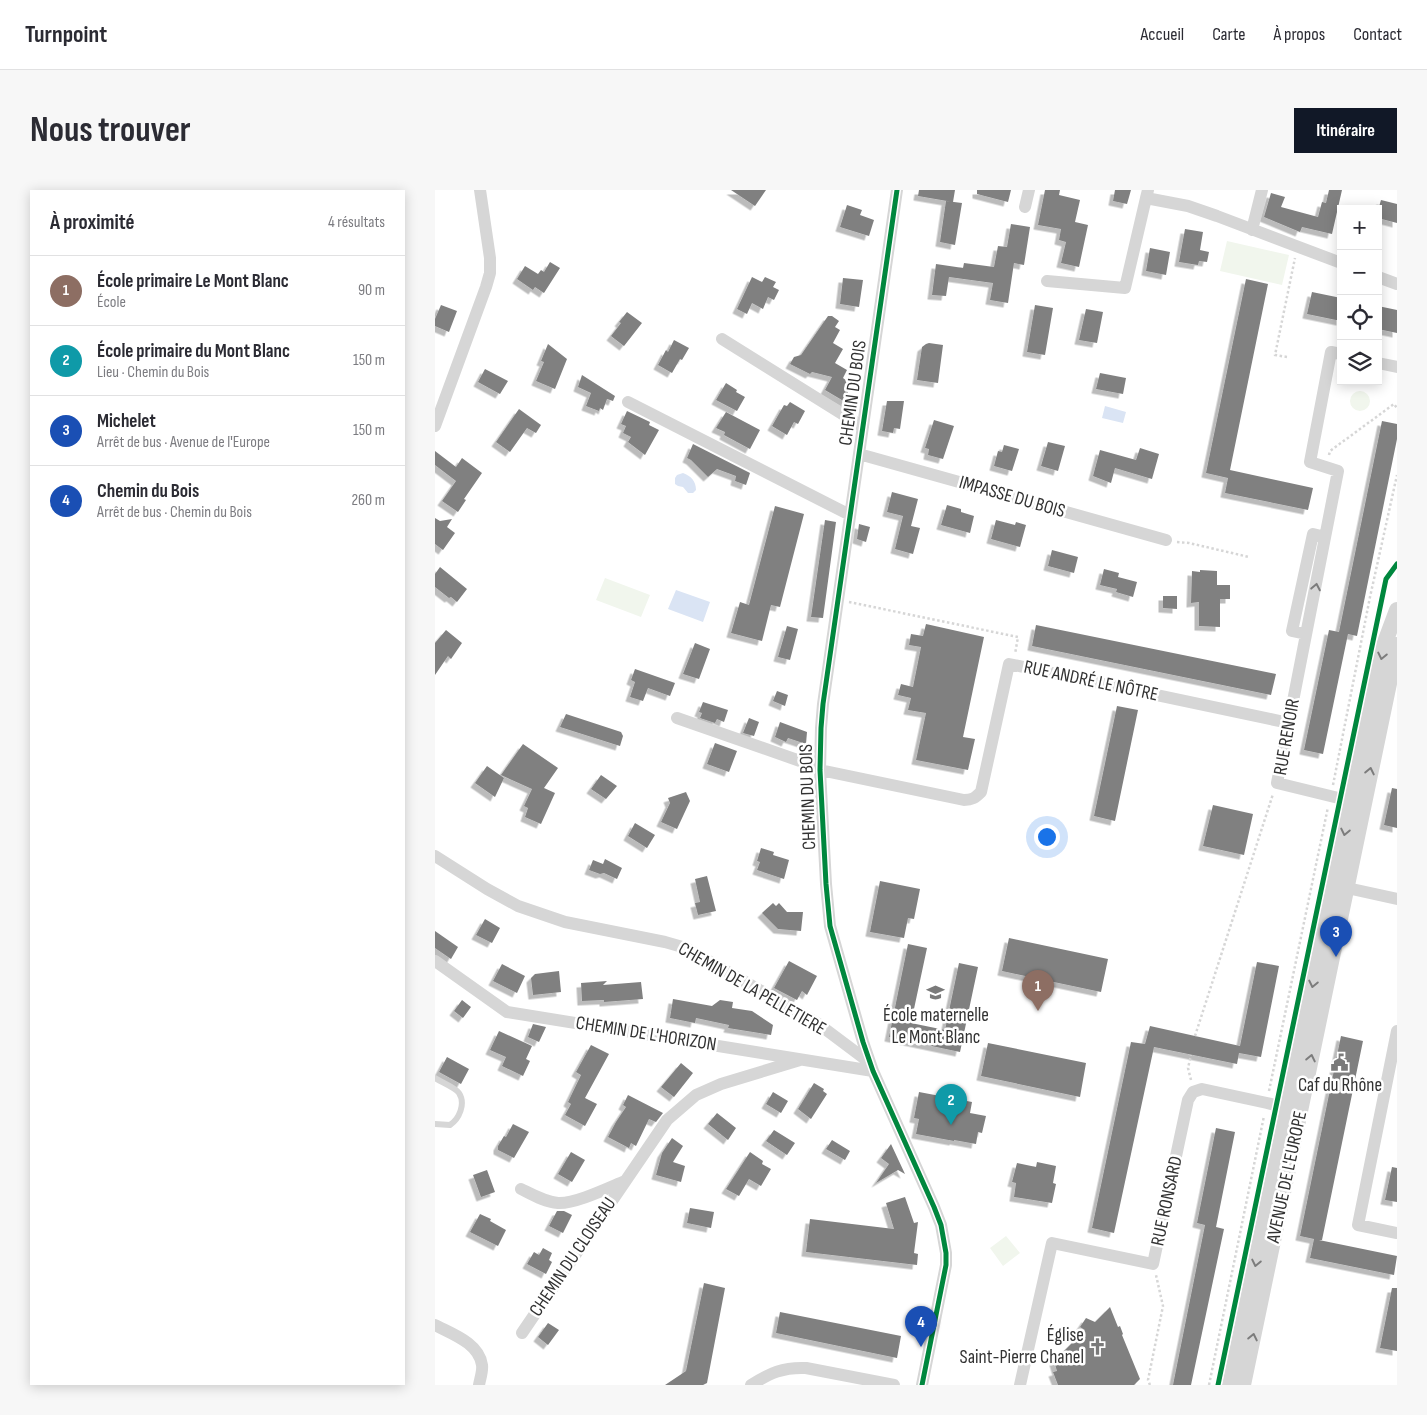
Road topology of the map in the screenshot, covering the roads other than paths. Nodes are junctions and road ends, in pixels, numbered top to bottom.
1 (480, 190) edge
2 (897, 190) edge
3 (1029, 190) edge
4 (1262, 190) edge
5 (1147, 194) edge
6 (1025, 207) dead end
7 (1252, 230) junction
8 (1337, 262) edge
9 (1382, 278) edge
10 (1047, 281) dead end
11 (1397, 284) edge
12 (722, 339) dead end
13 (1337, 353) edge
14 (1382, 364) edge
15 (1397, 367) edge
16 (628, 402) dead end
17 (435, 426) edge
18 (863, 427) junction
19 (859, 454) junction
20 (850, 515) junction
21 (1165, 540) road end
22 (1397, 610) edge
23 (1397, 645) edge
24 (677, 718) dead end
25 (1289, 723) junction
26 (820, 769) junction
27 (1357, 803) junction
28 (435, 856) edge
29 (1340, 886) junction
30 (1397, 899) edge
31 (435, 961) edge
32 (1397, 1031) edge
33 (803, 1059) junction
34 (871, 1066) junction
35 (435, 1078) edge
36 (1294, 1110) junction
37 (435, 1124) edge
38 (625, 1181) junction
39 (521, 1189) dead end
40 (1397, 1233) edge
41 (435, 1325) edge
42 (522, 1333) dead end
43 (479, 1385) edge
44 (751, 1385) edge
45 (894, 1385) edge
46 (922, 1385) edge
47 (1020, 1385) edge
48 (1230, 1385) edge
49 (1243, 1385) edge

1 - 17 street
2 - 18 street, CHEMIN DU BOIS
3 - 6 street
4 - 7 street
5 - 7 street
5 - 10 street
7 - 8 street
9 - 11 street
12 - 18 street
13 - 25 street, RUE RENOIR
14 - 15 street
16 - 20 street
18 - 19 street, CHEMIN DU BOIS
19 - 20 street, CHEMIN DU BOIS
19 - 21 street, IMPASSE DU BOIS
20 - 26 street, CHEMIN DU BOIS
22 -> 27 street, AVENUE DE L'EUROPE
27 -> 23 street, AVENUE DE L'EUROPE
24 - 26 street
25 - 26 street, RUE ANDRÉ LE NÔTRE
25 - 27 street, RUE RENOIR
26 - 34 street, CHEMIN DU BOIS
27 - 29 street, AVENUE DE L'EUROPE
28 - 34 street, CHEMIN DE LA PELLETIERE
29 - 30 street
29 - 36 street, AVENUE DE L'EUROPE
31 - 33 street, CHEMIN DE L'HORIZON
32 - 40 street
33 - 34 street, CHEMIN DE L'HORIZON
33 - 38 street, CHEMIN DU CLOISEAU
34 - 46 street, CHEMIN DU BOIS
35 - 37 lane
36 - 47 street, RUE RONSARD
36 -> 48 street, AVENUE DE L'EUROPE
49 -> 36 street, AVENUE DE L'EUROPE
38 - 39 street, CHEMIN DU CLOISEAU
38 - 42 street, CHEMIN DU CLOISEAU
41 - 43 street
44 - 45 street

